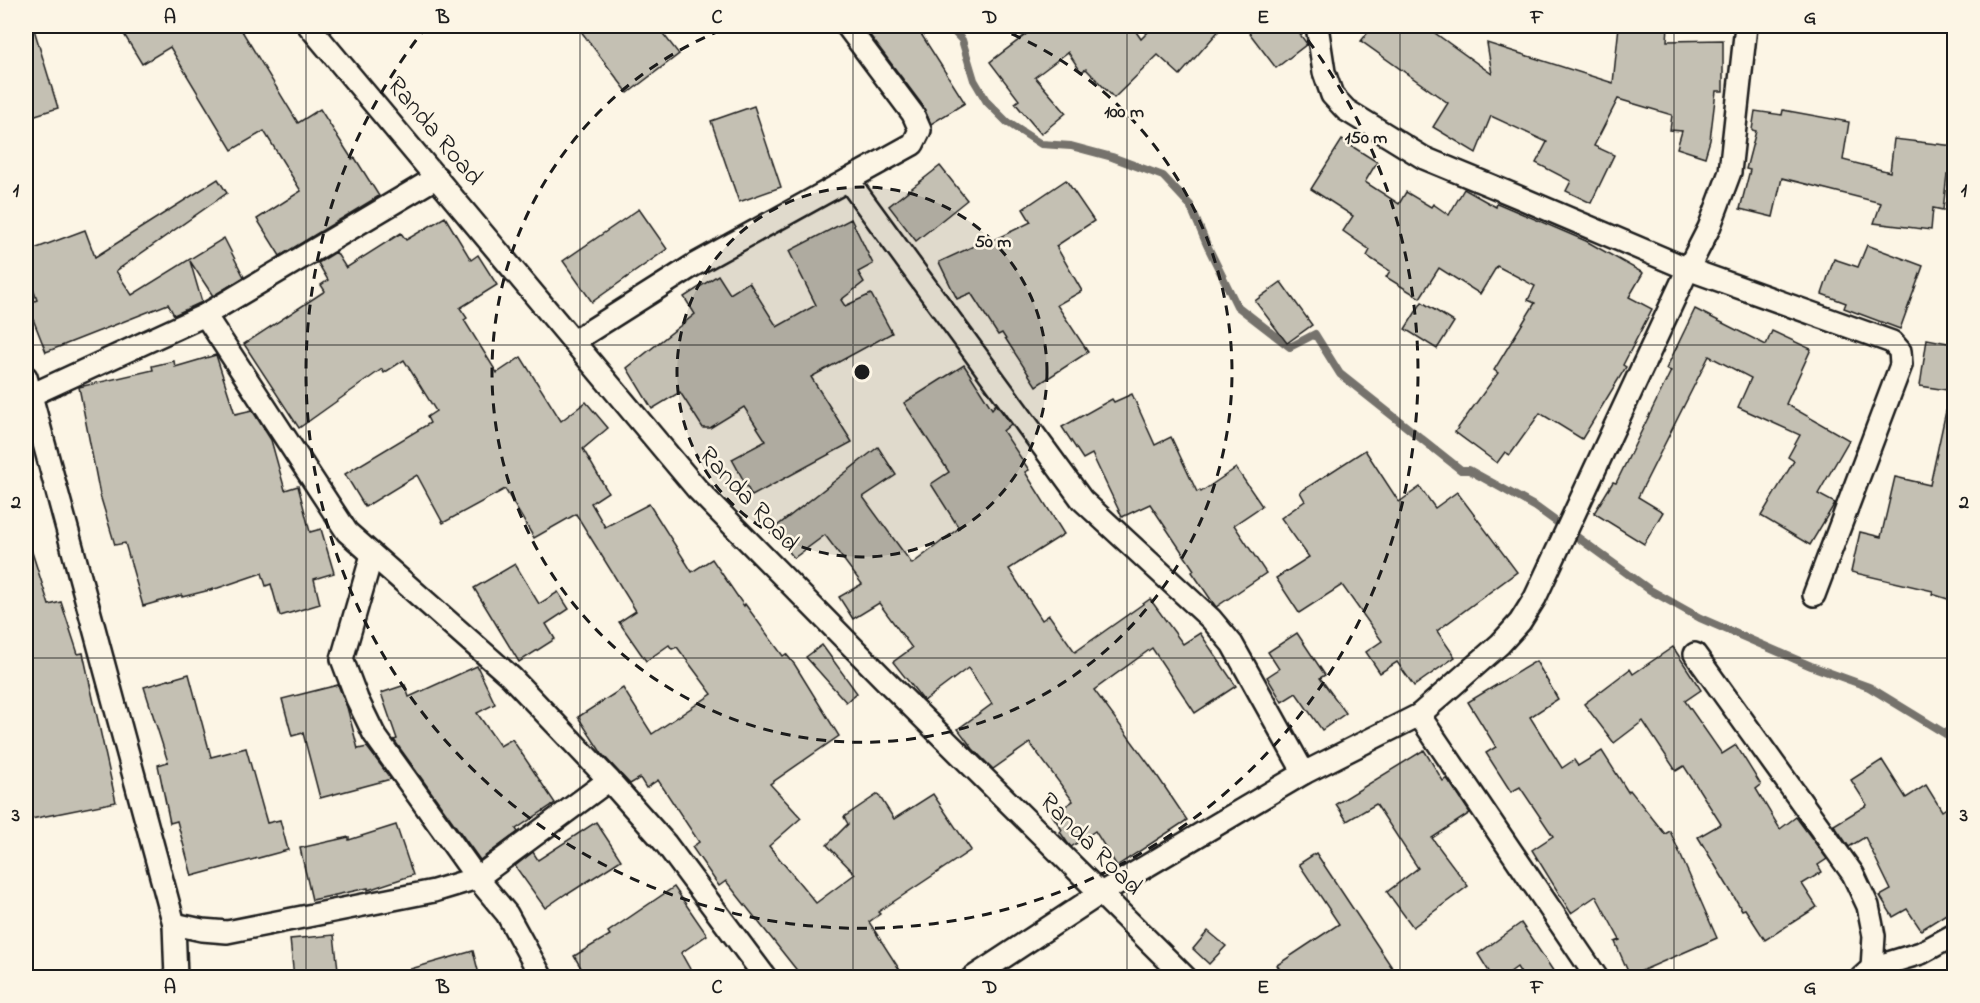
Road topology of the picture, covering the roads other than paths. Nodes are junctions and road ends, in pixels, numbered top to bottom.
1 (309, 26) edge
2 (847, 26) edge
3 (1317, 26) edge
4 (1746, 26) edge
5 (437, 177) junction
6 (848, 180) junction
7 (1688, 270) junction
8 (205, 315) junction
9 (574, 340) junction
10 (28, 386) edge
11 (372, 555) junction
12 (1814, 595) dead end
13 (1695, 654) dead end
14 (1419, 715) junction
15 (1304, 773) junction
16 (609, 780) junction
17 (477, 878) junction
18 (1101, 893) junction
19 (174, 924) junction
20 (1954, 935) edge
21 (1867, 973) edge
22 (176, 978) edge
23 (542, 978) edge
24 (766, 978) edge
25 (972, 978) edge
26 (1186, 978) edge
27 (1597, 978) edge

1 - 5 street, Randa Road
2 - 6 street
3 - 7 street
4 - 7 street
5 - 8 street
5 - 9 street, Randa Road
6 - 9 street
6 - 15 street
7 - 12 street
7 - 14 street
8 - 10 street
8 - 11 street
9 - 18 street, Randa Road
10 - 19 street
11 - 16 street
11 - 17 street
13 - 21 street
14 - 15 street
14 - 27 street
15 - 18 street
16 - 17 street
16 - 24 street
17 - 19 street
17 - 23 street
18 - 25 street
18 - 26 street, Randa Road
19 - 22 street
20 - 21 street

